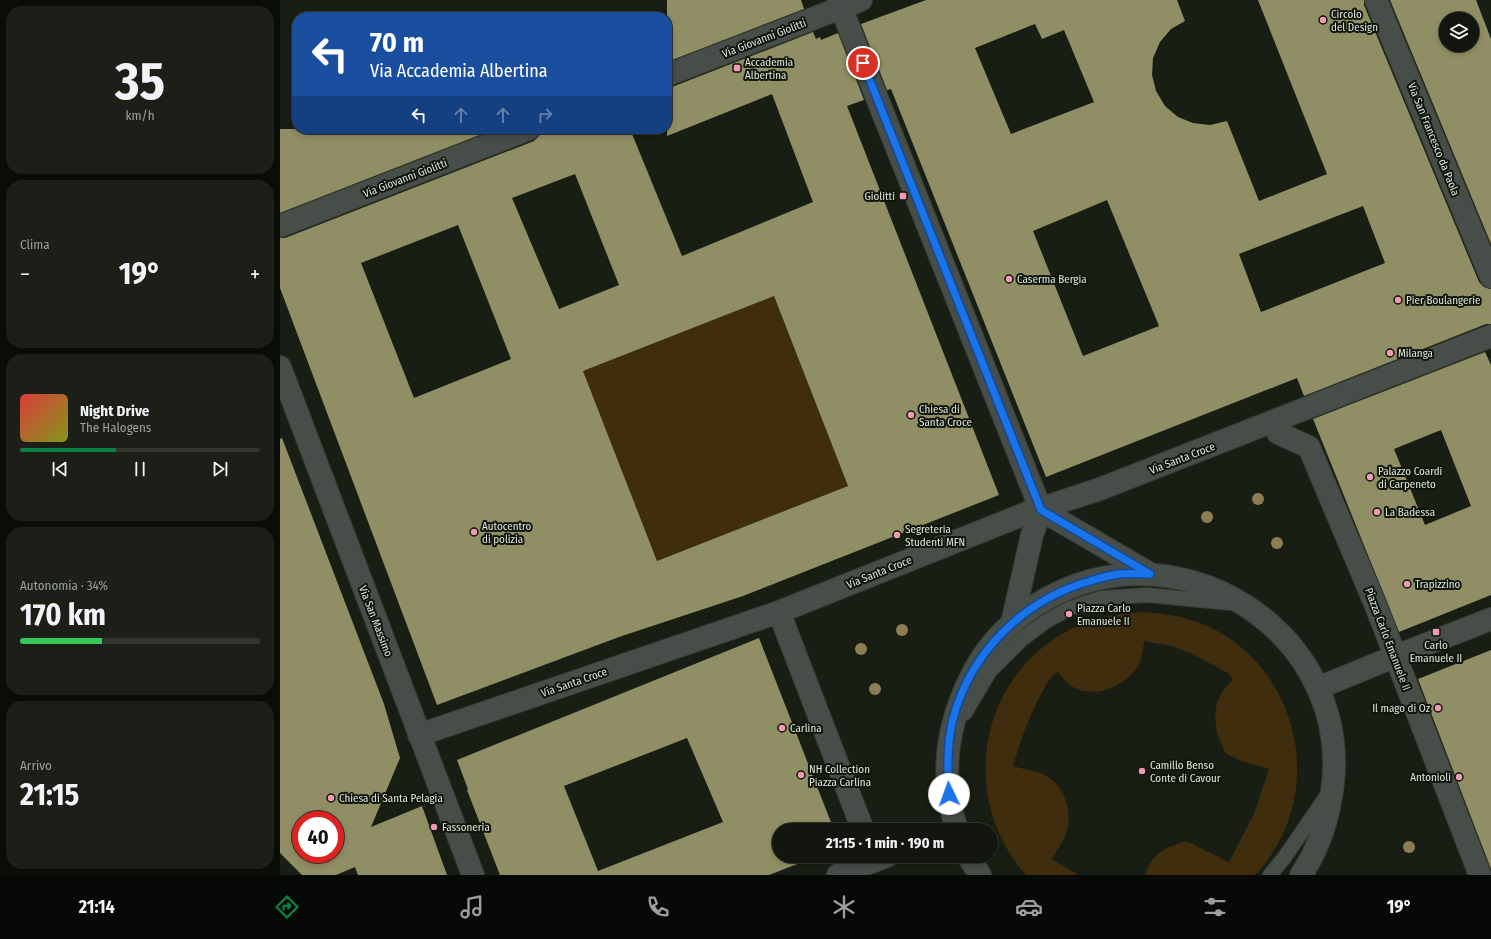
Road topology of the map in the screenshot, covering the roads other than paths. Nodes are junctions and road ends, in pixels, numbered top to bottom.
1 (1376, 0) edge
2 (847, 2) edge
3 (672, 73) edge
4 (516, 134) edge
5 (280, 226) edge
6 (1491, 277) edge
7 (1491, 336) edge
8 (280, 367) edge
9 (1274, 422) junction
10 (1041, 510) junction
11 (1150, 574) junction
12 (1242, 604) junction
13 (779, 612) junction
14 (1491, 619) edge
15 (1012, 623) junction
16 (1396, 656) junction
17 (1318, 688) junction
18 (419, 735) junction
19 (948, 744) junction
20 (1334, 787) junction
21 (860, 823) edge
22 (955, 823) edge
23 (875, 863) edge
24 (972, 863) edge
25 (472, 875) edge
26 (838, 875) edge
27 (980, 875) edge
28 (1270, 875) edge
29 (1301, 875) edge
30 (1480, 875) edge

1 - 6 street, Via San Francesco da Paola
2 - 3 street, Via Giovanni Giolitti
2 - 10 street
4 - 5 street, Via Giovanni Giolitti
7 - 9 street, Via Santa Croce
8 - 18 street, Via San Massimo
9 - 10 street, Via Santa Croce
9 - 16 street, Piazza Carlo Emanuele II
10 - 11 street
10 - 13 street, Via Santa Croce
10 - 15 street
11 - 12 street
11 - 15 street
12 - 17 street
12 - 19 lane
13 - 18 street, Via Santa Croce
13 - 21 street
14 - 16 street
15 - 19 street
16 - 17 street
16 - 30 street, Piazza Carlo Emanuele II
17 - 20 street
18 - 25 street, Via San Massimo
19 - 22 street
20 - 28 lane
20 - 29 street
23 - 26 street
24 - 27 street

